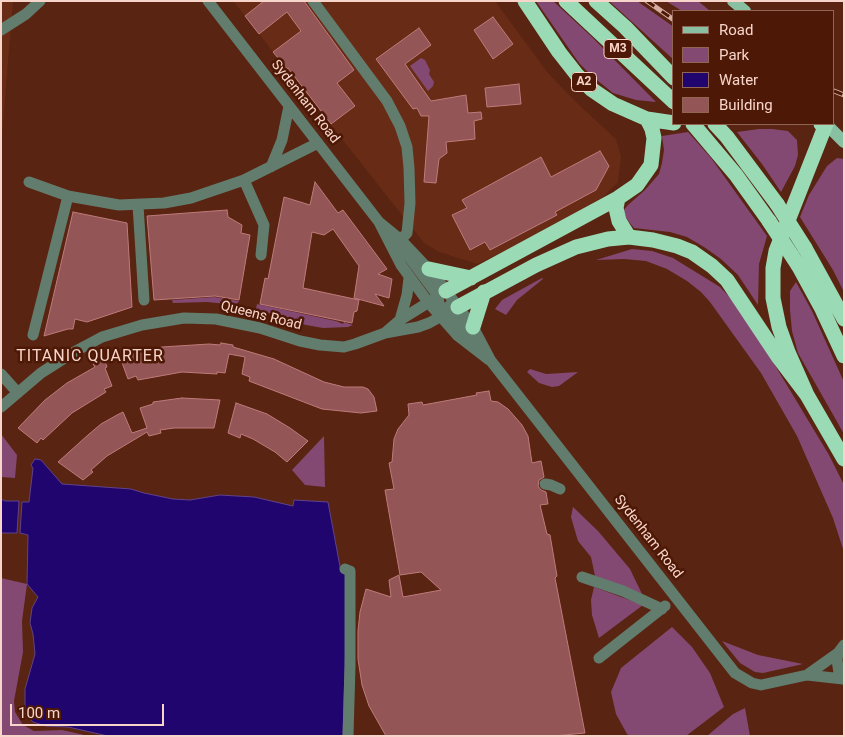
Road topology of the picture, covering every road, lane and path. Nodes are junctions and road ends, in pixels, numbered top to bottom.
1 (40, 1) edge
2 (208, 1) edge
3 (313, 1) edge
4 (524, 1) edge
5 (566, 1) edge
6 (596, 1) edge
7 (733, 1) edge
8 (744, 10) edge
9 (1, 30) edge
10 (672, 76) edge
11 (672, 100) edge
12 (289, 106) junction
13 (647, 119) junction
14 (672, 123) edge
15 (694, 125) edge
16 (716, 125) edge
17 (826, 125) edge
18 (827, 125) edge
19 (844, 142) edge
20 (318, 143) junction
21 (271, 167) junction
22 (244, 180) junction
23 (29, 182) dead end
24 (68, 196) junction
25 (618, 198) junction
26 (138, 205) junction
27 (629, 237) junction
28 (396, 241) junction
29 (260, 255) dead end
30 (429, 269) junction
31 (409, 278) junction
32 (470, 278) junction
33 (484, 292) junction
34 (437, 297) junction
35 (144, 300) dead end
36 (449, 312) junction
37 (844, 319) edge
38 (400, 320) junction
39 (473, 327) junction
40 (385, 333) junction
41 (33, 335) dead end
42 (844, 356) edge
43 (491, 361) junction
44 (1, 374) edge
45 (18, 393) junction
46 (807, 395) junction
47 (1, 406) edge
48 (844, 460) edge
49 (545, 484) dead end
50 (560, 489) dead end
51 (345, 570) dead end
52 (582, 577) dead end
53 (841, 649) edge
54 (599, 658) dead end
55 (807, 675) junction
56 (844, 679) edge
57 (348, 736) edge

1 - 9 street
2 - 12 street, Sydenham Road
3 - 28 street
4 - 13 highway, A2
5 - 11 highway, M3
6 - 10 highway, M3
7 - 8 main road
12 - 20 street, Sydenham Road
12 - 21 street
13 - 14 highway, A2
13 - 25 highway
15 - 42 highway, bridge
16 - 37 highway, bridge
17 - 46 highway
18 - 19 main road
20 - 21 street
20 - 28 street, Sydenham Road
21 - 22 street
22 - 26 street
22 - 29 street
23 - 24 street
24 - 26 street
24 - 41 street
25 - 27 highway
25 - 32 highway
26 - 35 street
27 - 33 highway
27 - 46 highway
28 - 30 street, Sydenham Road
28 - 31 street, Sydenham Road
28 - 34 street
30 - 32 highway
30 - 34 street, Sydenham Road
31 - 34 street, Sydenham Road
31 - 38 street
32 - 34 highway
33 - 36 highway
33 - 39 highway
34 - 36 street, Sydenham Road
34 - 36 street, Sydenham Road
34 - 38 street, Queens Road
36 - 39 street, Sydenham Road
36 - 40 street, Queens Road
36 - 43 street, Sydenham Road
38 - 40 street, Queens Road
39 - 43 street, Sydenham Road
40 - 45 street, Queens Road
43 - 55 street, Sydenham Road
44 - 45 street
45 - 47 street, Queens Road
46 - 48 highway
49 - 50 street
51 - 57 street
52 - 54 street
53 - 55 street, Sydenham Road
53 - 56 street, Sydenham Road
55 - 56 street, Sydenham Road

